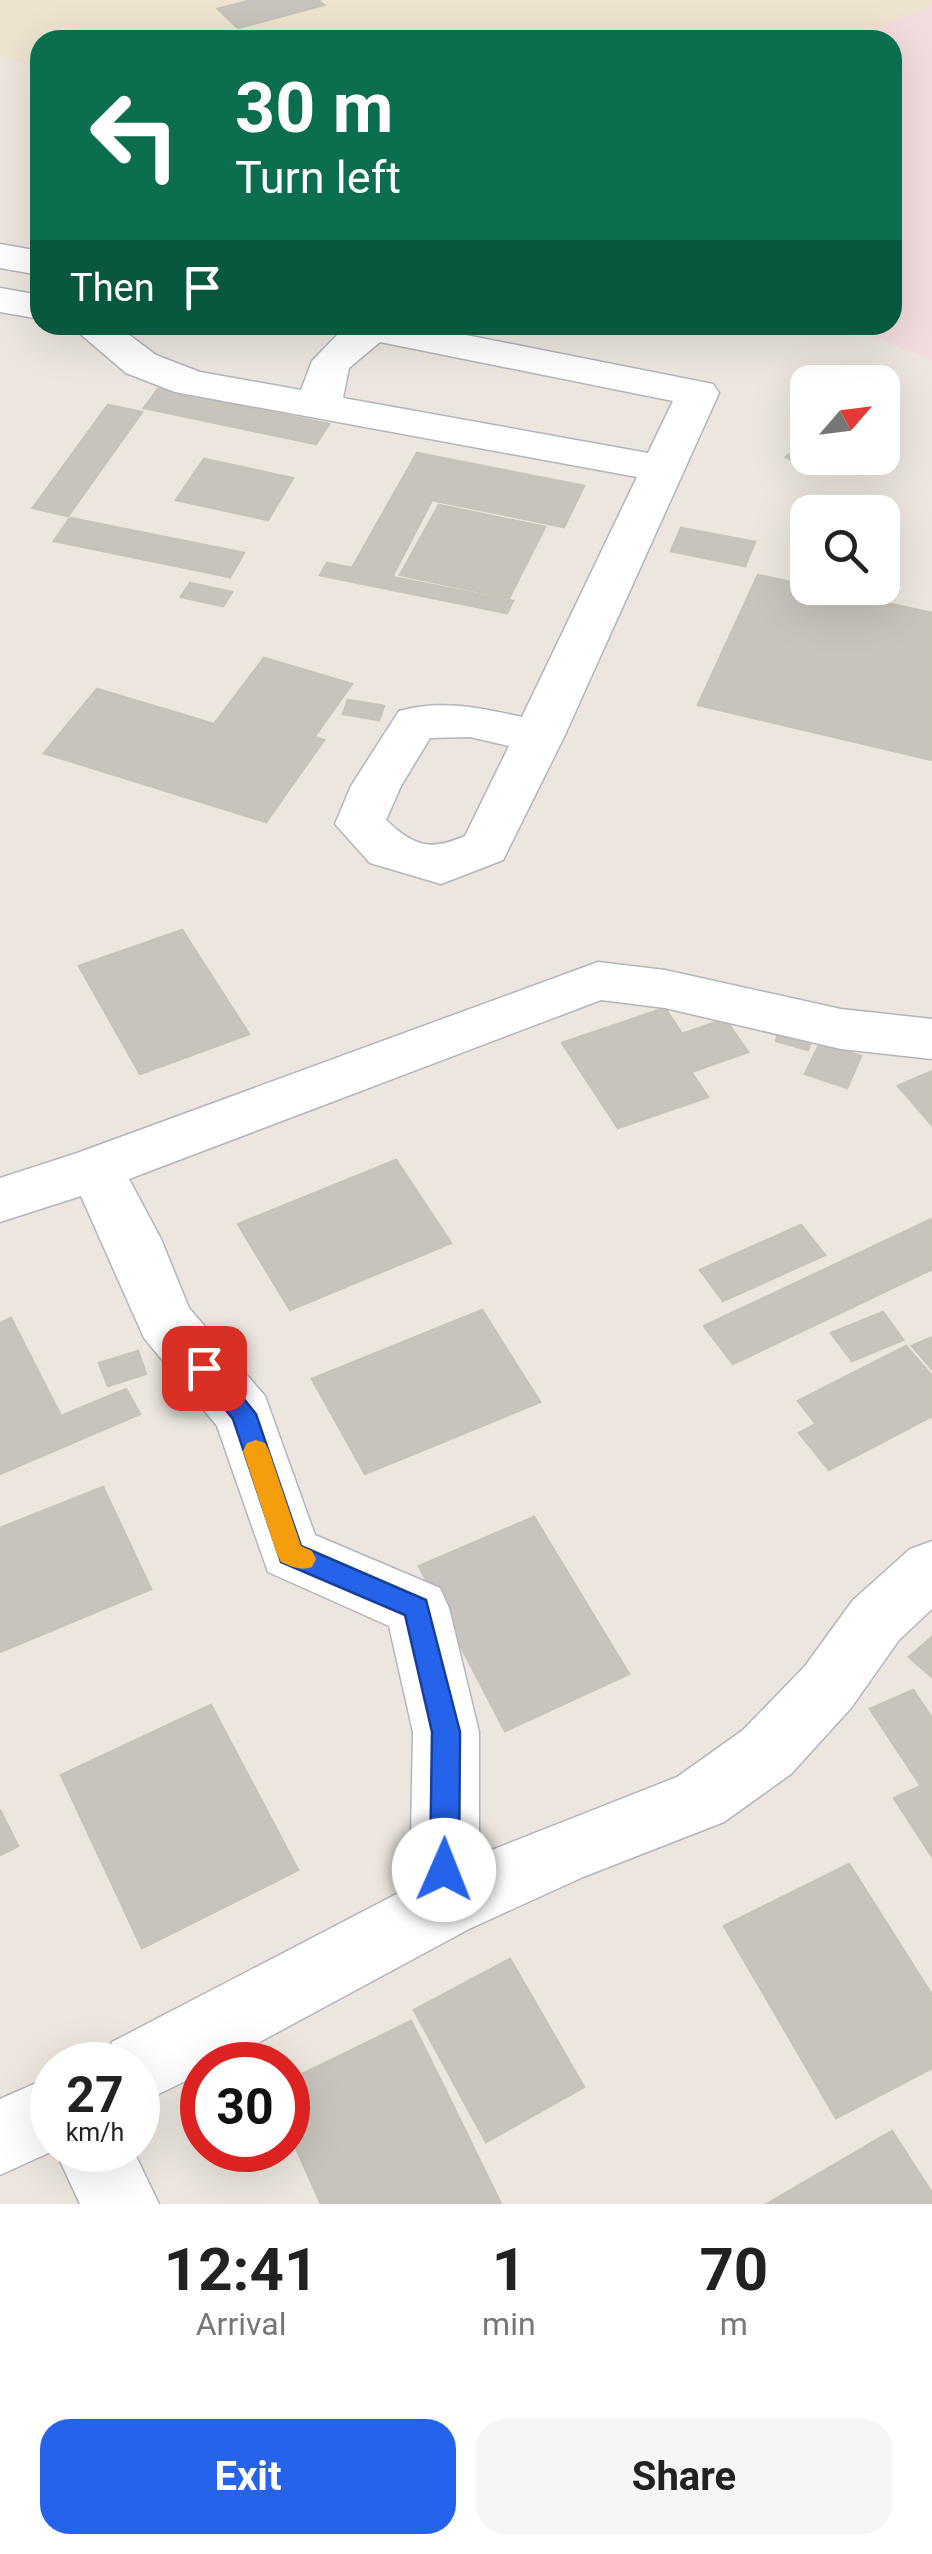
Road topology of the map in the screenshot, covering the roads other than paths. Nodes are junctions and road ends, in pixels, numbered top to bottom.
1 (0, 256) edge
2 (30, 262) edge
3 (0, 300) edge
4 (30, 306) edge
5 (103, 335) edge
6 (355, 335) edge
7 (404, 335) edge
8 (322, 408) junction
9 (660, 468) junction
10 (540, 736) dead end
11 (932, 1039) edge
12 (96, 1169) junction
13 (0, 1200) edge
14 (932, 1569) edge
15 (444, 1905) junction
16 (160, 2056) edge
17 (30, 2124) edge
18 (0, 2138) edge
19 (104, 2172) edge
20 (121, 2204) edge

1 - 2 street
3 - 4 street
5 - 8 street
6 - 8 street
7 - 9 street
8 - 9 street
9 - 10 street
11 - 12 street
12 - 13 street
12 - 15 street
14 - 15 street
15 - 16 street
17 - 18 street
19 - 20 street

